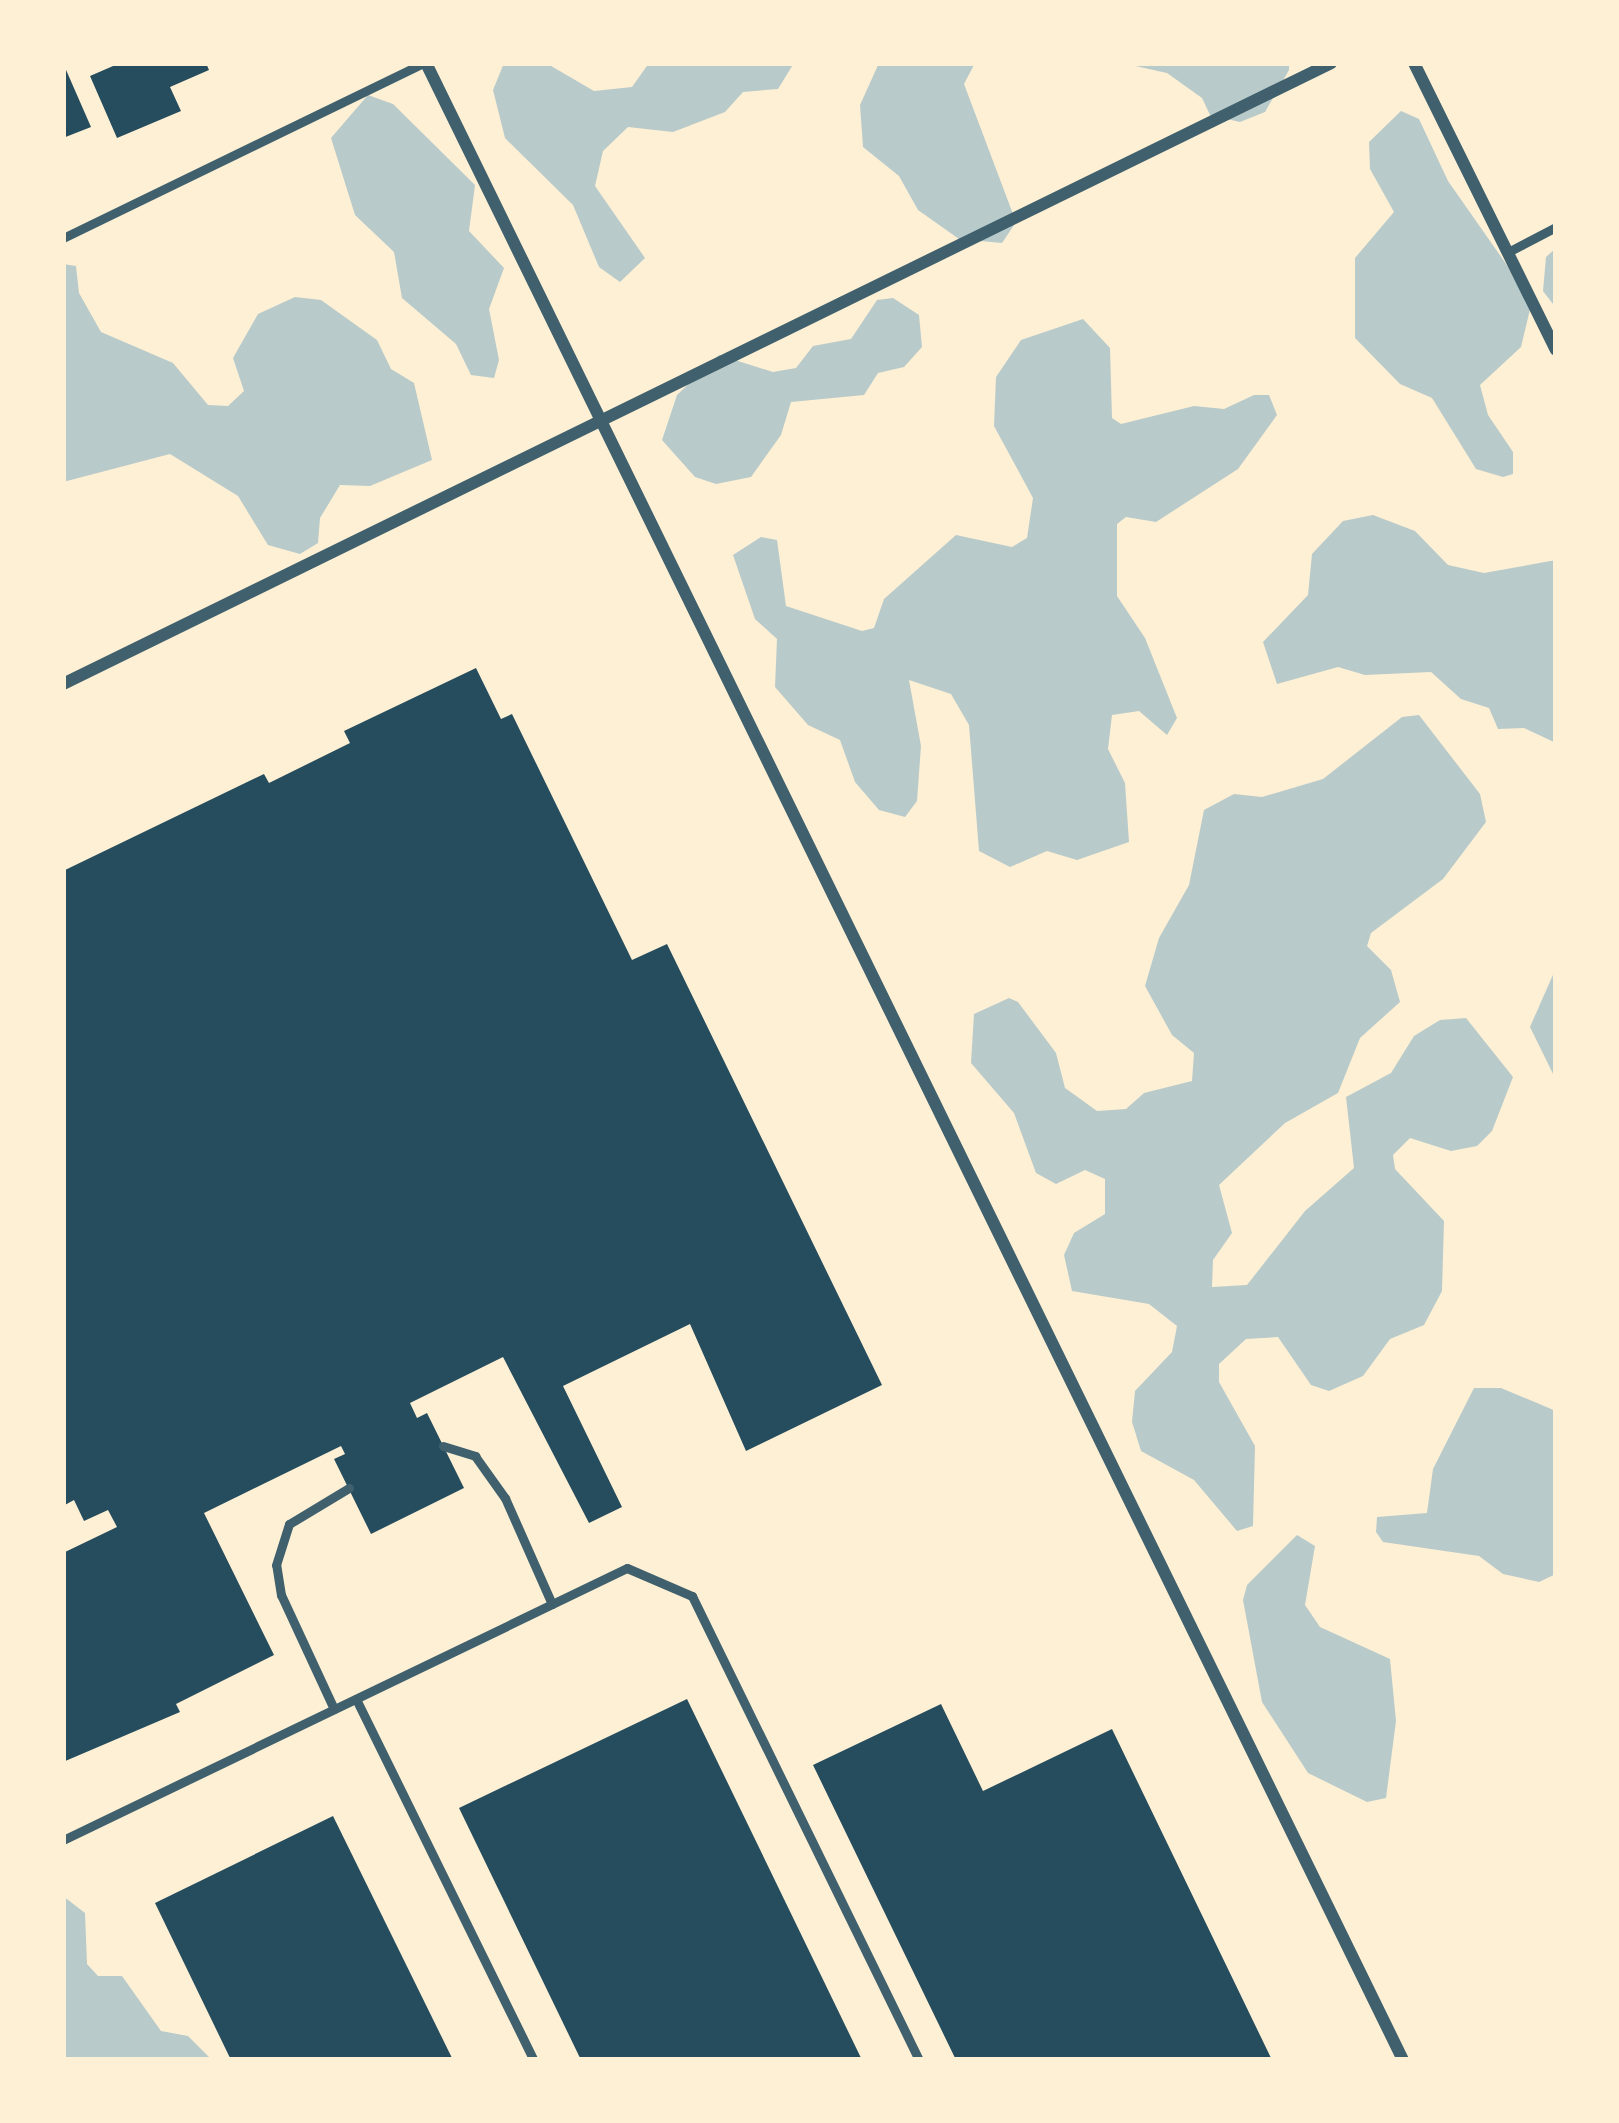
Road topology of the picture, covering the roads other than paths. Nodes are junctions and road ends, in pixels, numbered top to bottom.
1 (424, 63) edge
2 (1331, 63) edge
3 (1414, 63) edge
4 (1556, 227) edge
5 (63, 238) edge
6 (1508, 252) junction
7 (1556, 350) edge
8 (601, 421) junction
9 (63, 684) edge
10 (443, 1446) dead end
11 (349, 1488) dead end
12 (552, 1604) junction
13 (356, 1699) junction
14 (334, 1709) junction
15 (63, 1840) edge
16 (534, 2060) edge
17 (919, 2060) edge
18 (1403, 2060) edge

1 - 5 lane
1 - 8 street
2 - 8 street
3 - 6 street
4 - 6 lane
6 - 7 street
8 - 9 street
8 - 18 street
10 - 12 lane
11 - 14 lane
12 - 13 lane
12 - 17 lane
13 - 14 lane
13 - 16 lane
14 - 15 lane

